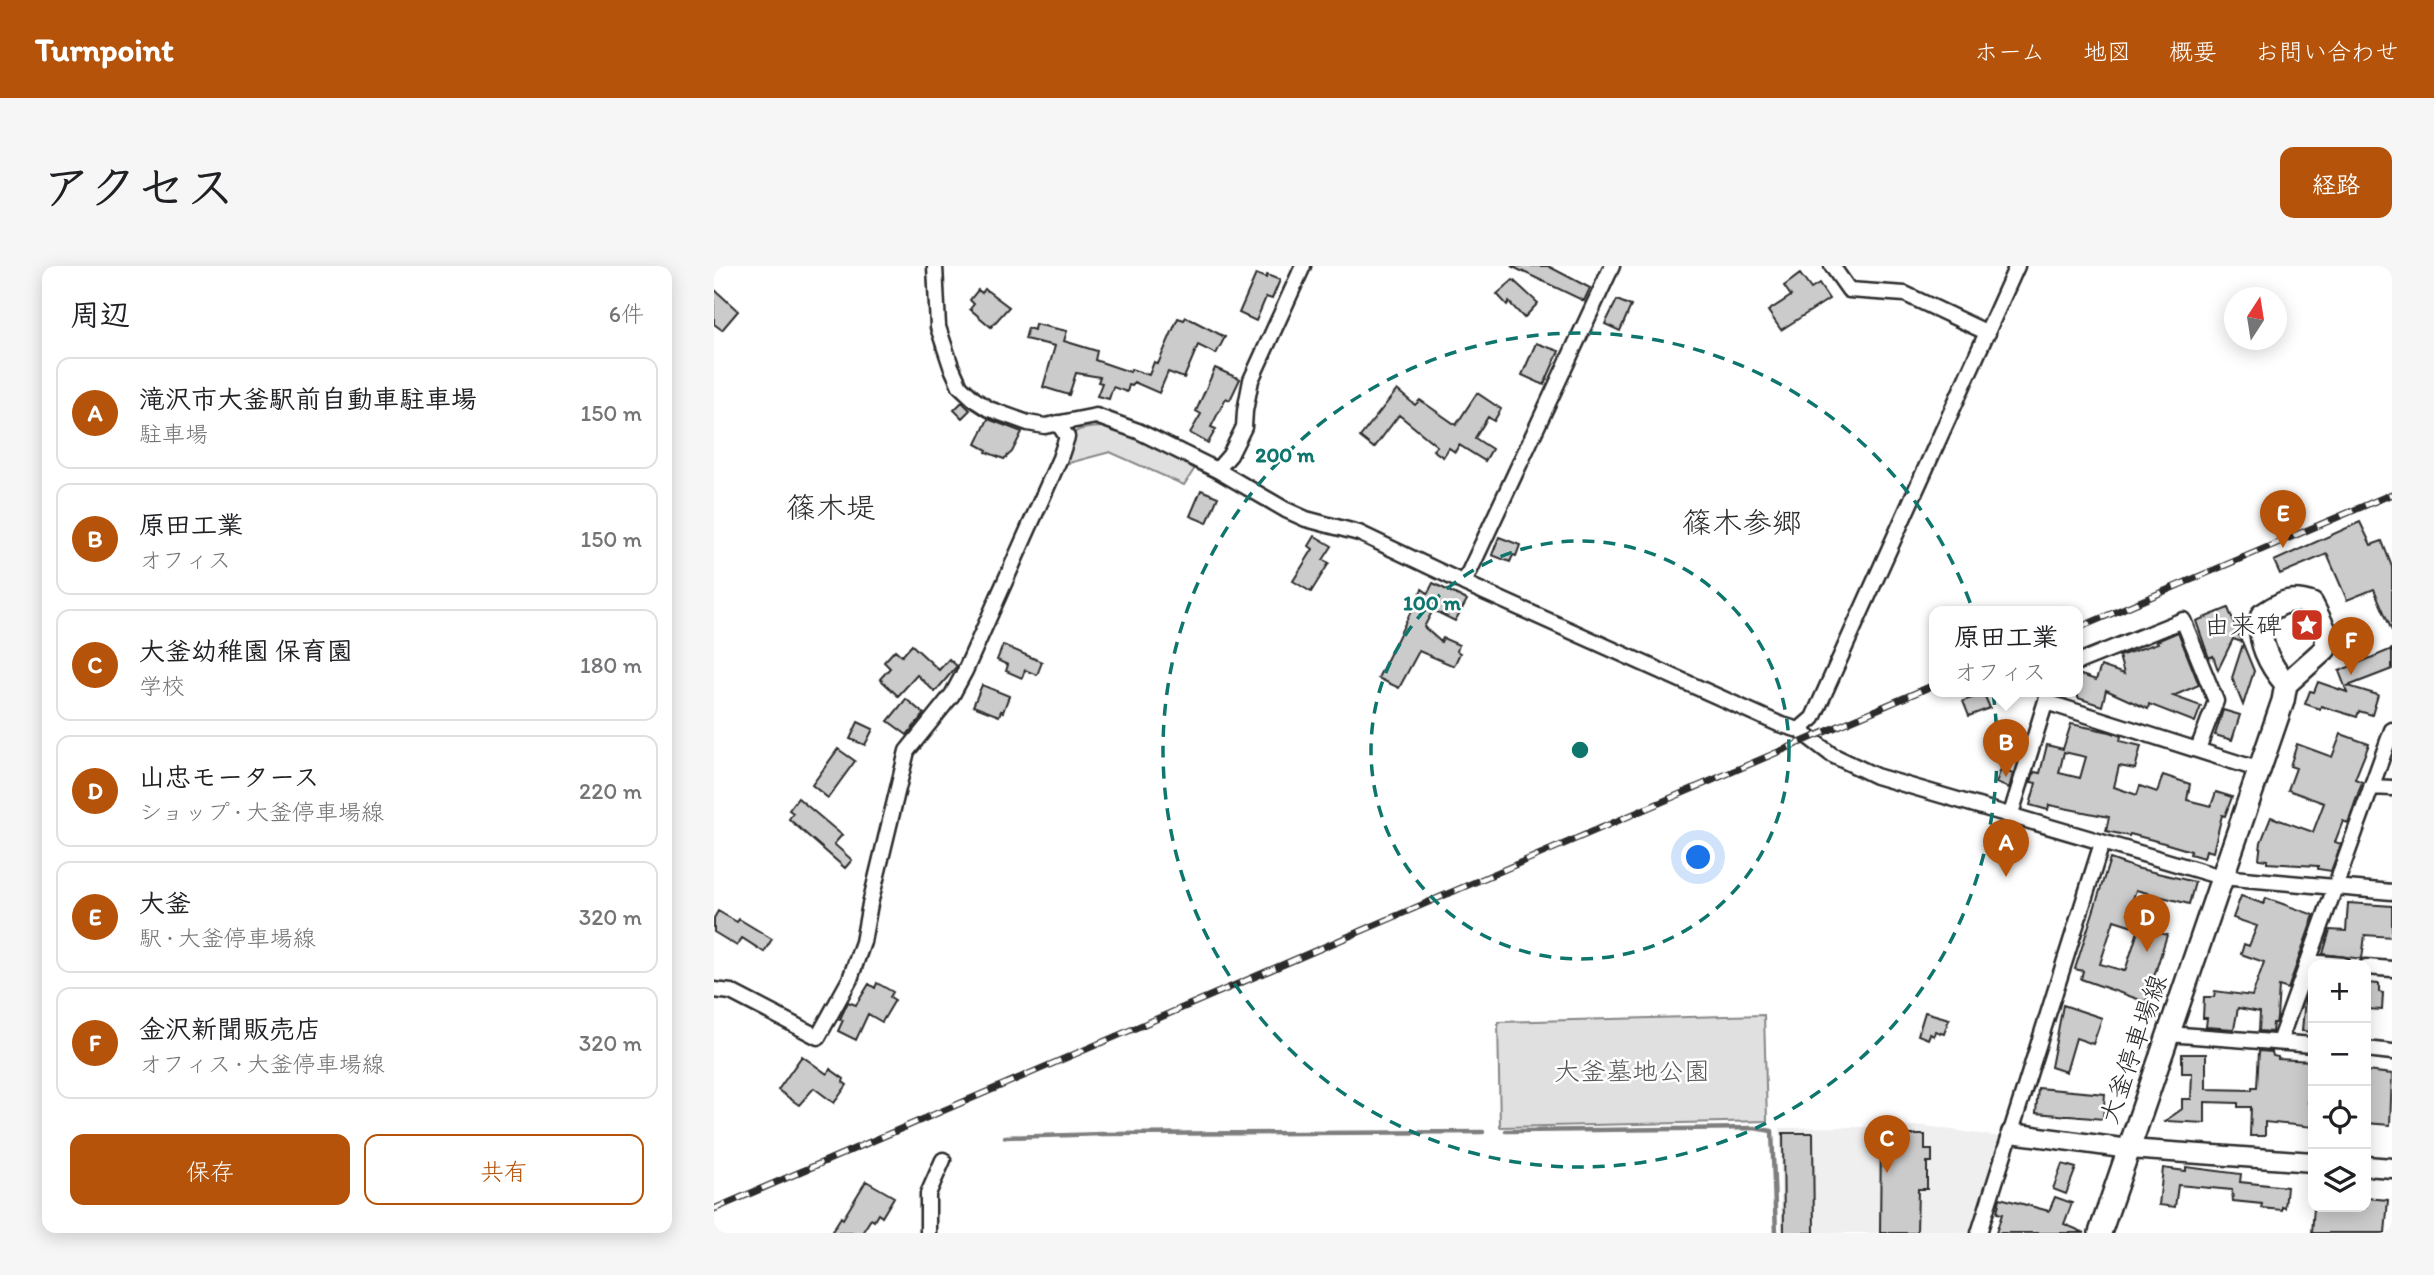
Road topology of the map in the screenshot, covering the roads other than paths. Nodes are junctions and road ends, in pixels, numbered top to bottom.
1 (935, 266) edge
2 (1303, 266) edge
3 (1612, 266) edge
4 (1832, 266) edge
5 (2017, 266) edge
6 (1988, 333) junction
7 (1058, 423) junction
8 (1217, 470) junction
9 (1464, 583) junction
10 (2083, 660) edge
11 (2287, 684) dead end
12 (2048, 697) edge
13 (1799, 730) junction
14 (2392, 730) edge
15 (2199, 749) junction
16 (2260, 770) junction
17 (2371, 787) junction
18 (2392, 789) edge
19 (2010, 817) junction
20 (2102, 844) junction
21 (2221, 877) junction
22 (2335, 887) junction
23 (2392, 892) edge
24 (2307, 962) joint
25 (2371, 967) edge
26 (2392, 969) edge
27 (714, 990) edge
28 (2168, 1034) junction
29 (2279, 1042) junction
30 (2308, 1045) edge
31 (2371, 1050) edge
32 (2392, 1052) edge
33 (2011, 1133) junction
34 (2129, 1149) junction
35 (943, 1160) dead end
36 (2308, 1162) edge
37 (2371, 1166) edge
38 (2392, 1168) edge
39 (928, 1233) edge
40 (1979, 1233) edge
41 (2100, 1233) edge

1 - 7 street
2 - 8 street
3 - 9 street
4 - 6 street
5 - 6 street
6 - 13 street
7 - 8 street
7 - 27 street
8 - 9 street
9 - 13 street
10 - 15 street
11 - 16 main road, 大釜停車場線
12 - 15 street
12 - 19 street
13 - 19 street
14 - 17 street
15 - 16 street
16 - 21 main road, 大釜停車場線
17 - 18 street
17 - 22 street
19 - 20 street
20 - 21 street
20 - 33 street
21 - 22 street
21 - 28 main road, 大釜停車場線
22 - 23 street
22 - 24 street
24 - 29 street
25 - 26 street
28 - 29 street
28 - 34 main road, 大釜停車場線
29 - 30 street
31 - 32 street
33 - 34 street
33 - 40 street
34 - 36 street
34 - 41 main road, 大釜停車場線
35 - 39 street
37 - 38 street

